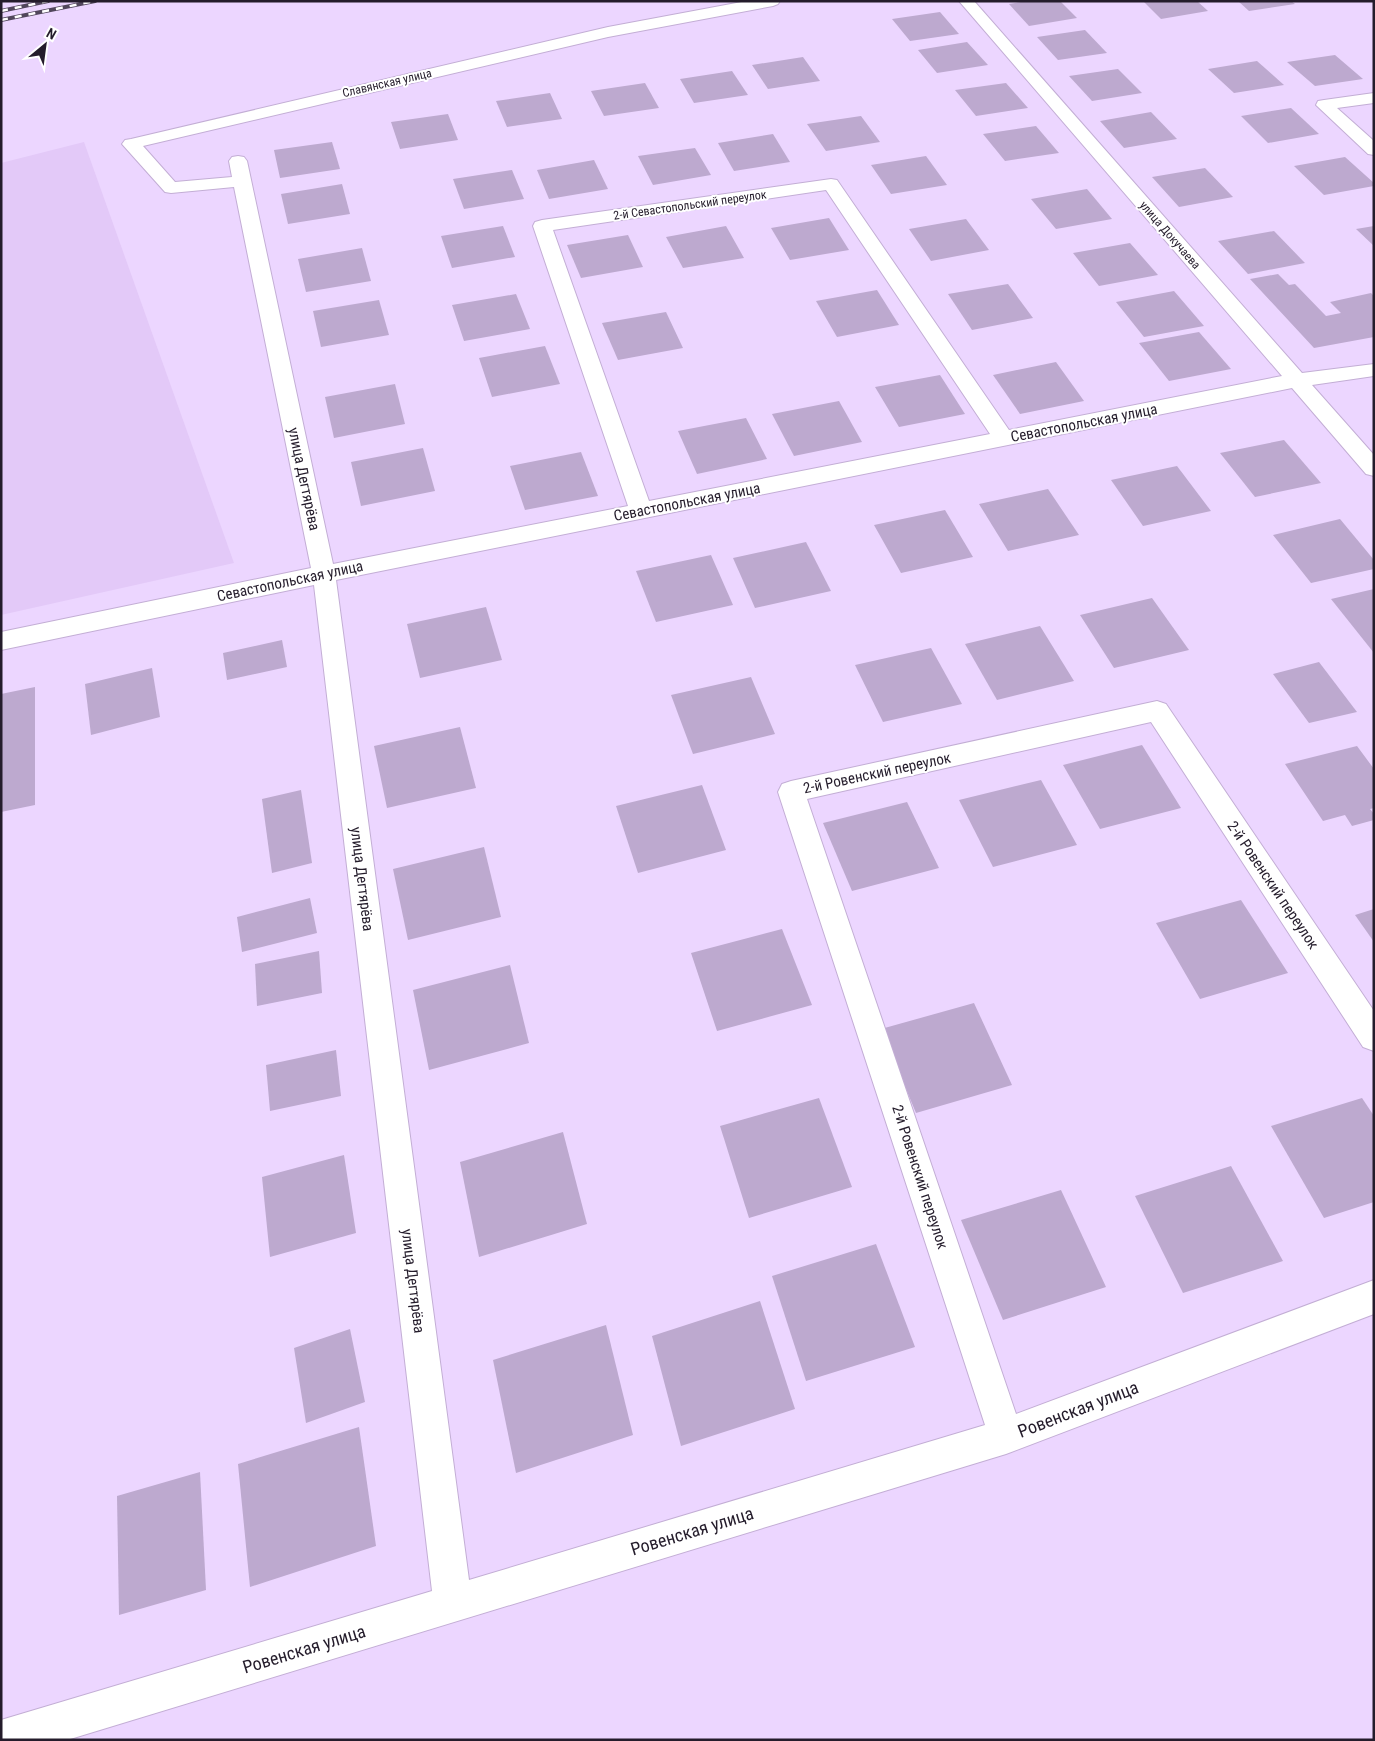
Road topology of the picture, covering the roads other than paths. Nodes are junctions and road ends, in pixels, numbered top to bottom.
1 (773, 1) edge
2 (966, 1) edge
3 (1374, 98) edge
4 (1374, 150) edge
5 (240, 171) joint
6 (1374, 370) edge
7 (1297, 380) junction
8 (1004, 439) junction
9 (1374, 468) edge
10 (641, 511) junction
11 (324, 574) junction
12 (1, 641) edge
13 (1374, 1038) edge
14 (1374, 1297) edge
15 (1006, 1436) junction
16 (453, 1604) junction
17 (2, 1740) edge

1 - 5 street, Славянская улица
2 - 7 street, улица Докучаева
3 - 4 street
5 - 11 street, улица Дегтярёва
6 - 7 street, Севастопольская улица
7 - 8 street, Севастопольская улица
7 - 9 street, улица Докучаева
8 - 10 street, Севастопольская улица
8 - 10 street, 2-й Севастопольский переулок
10 - 11 street, Севастопольская улица
11 - 12 street, Севастопольская улица
11 - 16 street, улица Дегтярёва
13 - 15 street, 2-й Ровенский переулок
14 - 15 street, Ровенская улица
15 - 16 street, Ровенская улица
16 - 17 street, Ровенская улица

